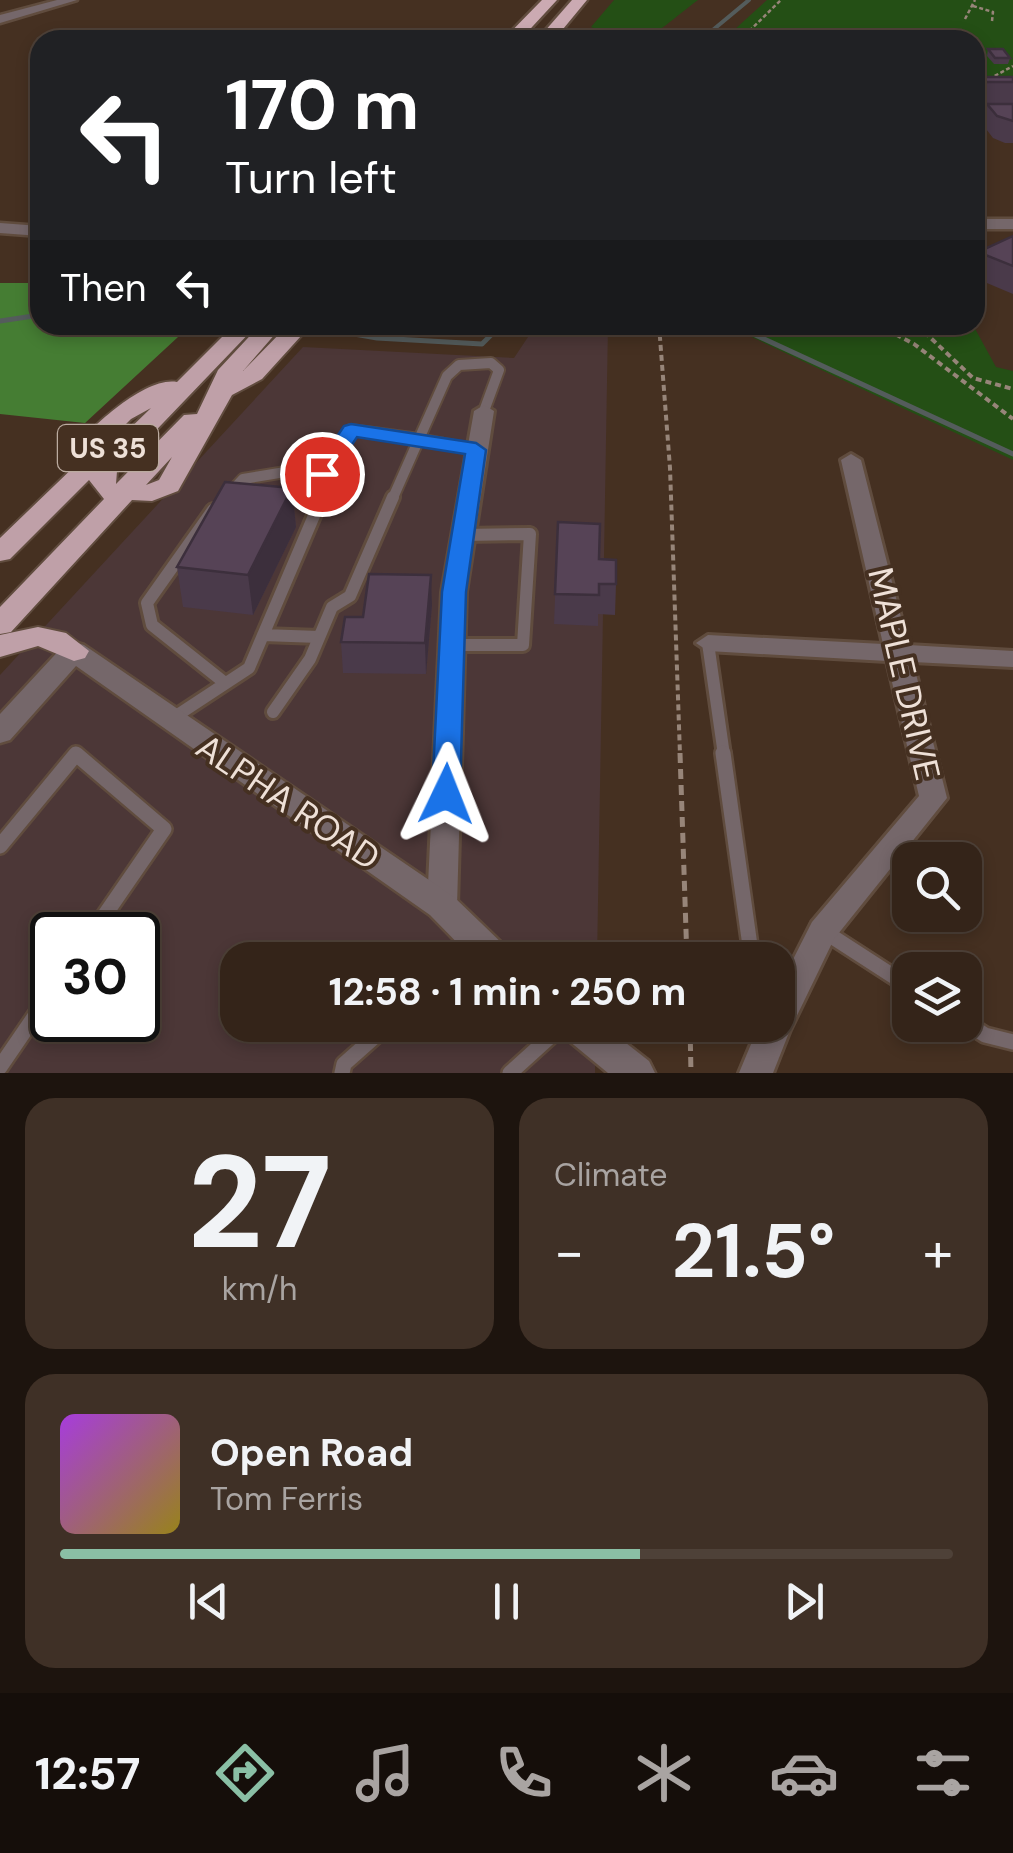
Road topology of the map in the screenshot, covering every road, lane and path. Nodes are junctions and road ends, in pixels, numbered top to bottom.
1 (70, 0) edge
2 (550, 0) edge
3 (580, 0) edge
4 (781, 0) edge
5 (975, 0) edge
6 (973, 6) junction
7 (0, 19) edge
8 (965, 19) dead end
9 (992, 21) dead end
10 (521, 30) edge
11 (554, 30) edge
12 (750, 30) edge
13 (1013, 66) edge
14 (986, 81) edge
15 (985, 224) edge
16 (1013, 224) edge
17 (0, 228) edge
18 (30, 229) edge
19 (661, 335) edge
20 (903, 335) edge
21 (928, 335) edge
22 (252, 337) edge
23 (170, 387) junction
24 (1013, 389) edge
25 (484, 411) joint
26 (1013, 420) edge
27 (420, 439) junction
28 (476, 450) junction
29 (851, 460) dead end
30 (328, 465) junction
31 (121, 494) junction
32 (0, 530) edge
33 (462, 534) junction
34 (0, 553) edge
35 (353, 588) junction
36 (370, 589) edge
37 (0, 624) edge
38 (263, 635) junction
39 (319, 637) junction
40 (708, 643) joint
41 (452, 645) junction
42 (0, 647) edge
43 (74, 651) junction
44 (901, 656) junction
45 (1013, 660) edge
46 (226, 683) junction
47 (273, 712) dead end
48 (170, 720) junction
49 (0, 733) edge
50 (0, 846) edge
51 (442, 906) junction
52 (107, 912) edge
53 (823, 931) junction
54 (472, 942) edge
55 (686, 942) edge
56 (750, 942) edge
57 (892, 975) edge
58 (795, 984) edge
59 (30, 1023) edge
60 (982, 1033) edge
61 (369, 1042) edge
62 (544, 1042) edge
63 (597, 1042) edge
64 (690, 1042) edge
65 (767, 1042) edge
66 (1013, 1042) edge
67 (0, 1067) edge
68 (342, 1073) edge
69 (510, 1073) edge
70 (636, 1073) edge
71 (691, 1073) edge
72 (756, 1073) edge

1 - 7 street
2 - 10 highway
3 - 11 highway
4 - 12 path
5 - 6 path
6 - 8 path
6 - 9 path
13 - 14 path
15 - 16 street
17 - 18 street
19 - 55 path
20 - 26 path
21 - 24 path
22 - 23 highway, US 35
22 - 31 highway
22 - 31 highway
23 - 32 highway
23 - 34 highway, US 35
25 - 27 lane
25 - 28 street
27 - 28 lane
27 - 30 lane
27 - 35 lane
28 - 33 street
29 - 44 street, MAPLE DRIVE
30 - 38 lane
30 - 46 lane
31 - 37 highway, US 35
33 - 41 street
33 - 41 lane
35 - 36 lane
35 - 39 lane
38 - 39 lane
38 - 46 lane
39 - 47 lane
40 - 44 street
40 - 56 lane
41 - 51 street
42 - 43 highway
43 - 48 street, ALPHA ROAD
43 - 49 street
44 - 45 street
44 - 53 street, MAPLE DRIVE
46 - 48 lane
48 - 51 street, ALPHA ROAD
50 - 52 lane
51 - 54 street, ALPHA ROAD
53 - 57 lane
53 - 58 street, MAPLE DRIVE
59 - 67 lane
60 - 66 lane
61 - 68 lane
62 - 69 lane
63 - 70 street
64 - 71 path
65 - 72 street, MAPLE DRIVE

